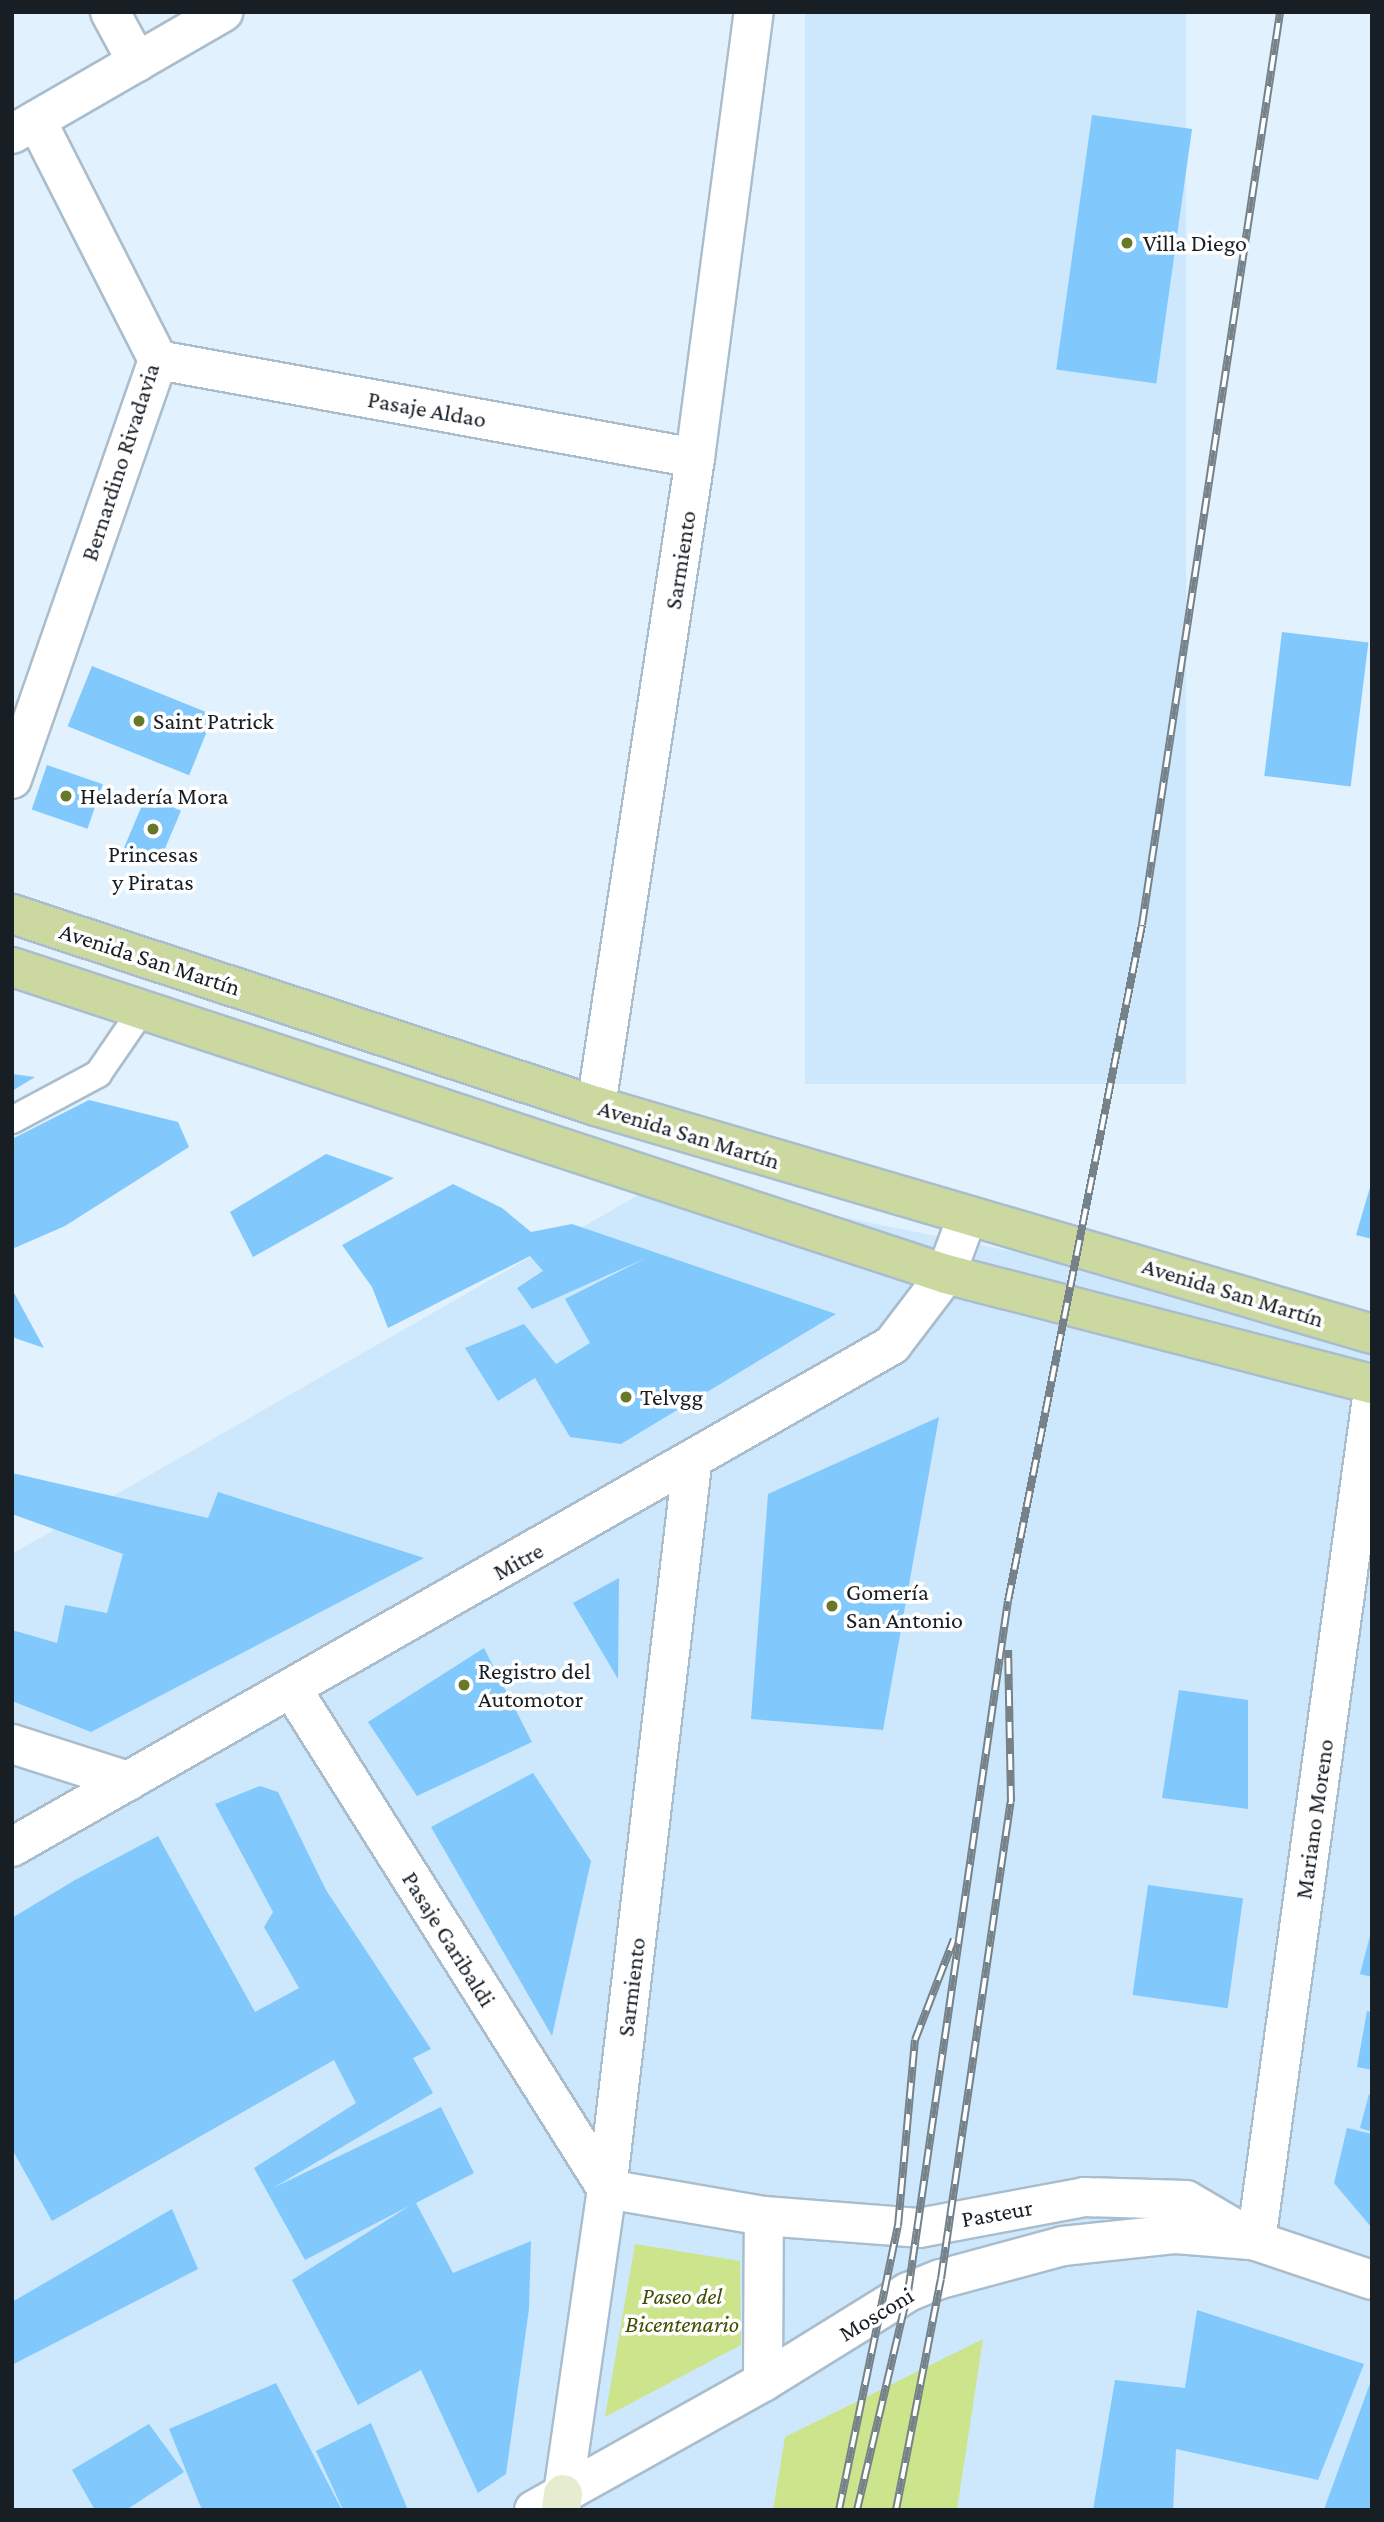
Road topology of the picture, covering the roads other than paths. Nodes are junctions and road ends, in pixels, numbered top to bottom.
1 (110, 12) edge
2 (223, 12) edge
3 (754, 12) edge
4 (137, 62) junction
5 (24, 127) edge
6 (158, 360) junction
7 (695, 458) junction
8 (12, 779) edge
9 (12, 914) edge
10 (12, 967) edge
11 (142, 1010) junction
12 (596, 1106) junction
13 (12, 1120) edge
14 (967, 1217) junction
15 (946, 1274) junction
16 (1372, 1334) edge
17 (1372, 1384) edge
18 (1372, 1397) edge
19 (692, 1464) junction
20 (292, 1689) junction
21 (12, 1744) edge
22 (128, 1781) junction
23 (12, 1847) edge
24 (607, 2189) junction
25 (764, 2216) junction
26 (1256, 2241) junction
27 (1372, 2280) edge
28 (763, 2382) junction
29 (553, 2504) edge

1 - 4 street
2 - 4 street
3 - 7 street, Sarmiento
4 - 5 street
5 - 6 street, Bernardino Rivadavia
6 - 7 street, Pasaje Aldao
6 - 8 street, Bernardino Rivadavia
7 - 12 street, Sarmiento
9 - 12 main road, Avenida San Martín
10 - 11 main road, Avenida San Martín
11 - 13 lane
11 - 15 main road, Avenida San Martín
12 - 14 main road, Avenida San Martín
14 - 15 street, Mitre
14 - 16 main road, Avenida San Martín
15 - 17 main road, Avenida San Martín
15 - 19 street, Mitre
18 - 26 street, Mariano Moreno
19 - 20 street, Mitre
19 - 24 street, Sarmiento
20 - 22 street, Mitre
20 - 24 street, Pasaje Garibaldi
21 - 22 street
22 - 23 street, Mitre
24 - 25 street, Pasteur
24 - 29 street, Sarmiento
25 - 26 street, Pasteur
25 - 28 street
26 - 27 street, Pasteur
26 - 28 street, Mosconi
28 - 29 street, Mosconi

